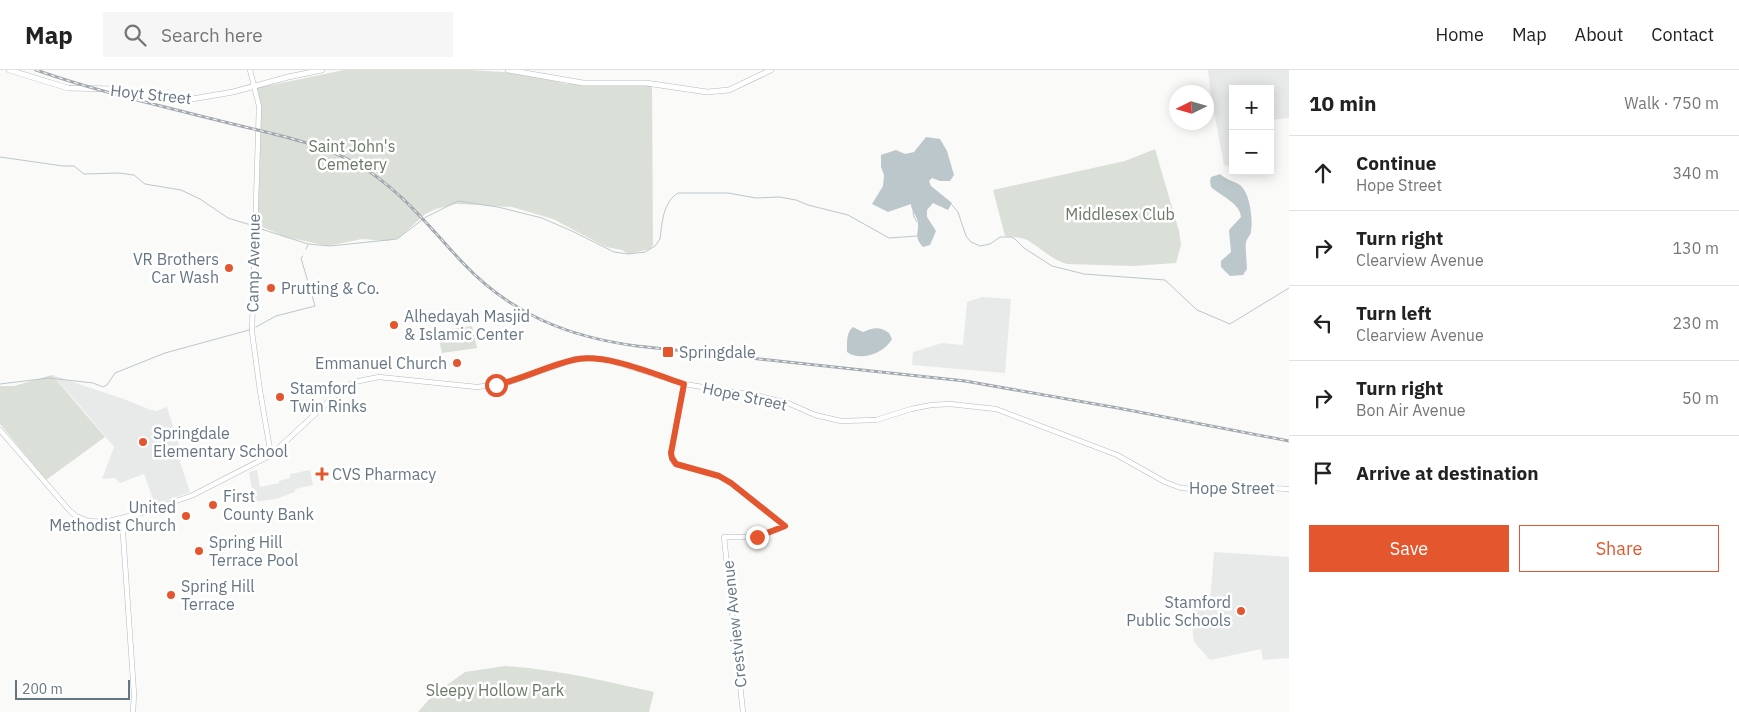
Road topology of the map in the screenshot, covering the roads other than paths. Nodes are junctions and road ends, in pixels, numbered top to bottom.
1 (9, 70) edge
2 (250, 70) edge
3 (322, 70) edge
4 (508, 70) edge
5 (771, 70) edge
6 (254, 87) junction
7 (684, 384) junction
8 (0, 430) edge
9 (271, 455) junction
10 (1289, 489) edge
11 (122, 519) junction
12 (132, 712) edge
13 (743, 712) edge

1 - 6 main road, Hoyt Street
2 - 6 main road, Camp Avenue
3 - 6 main road, Hoyt Street
4 - 5 main road
6 - 9 main road, Camp Avenue
7 - 9 main road, Hope Street
7 - 10 main road, Hope Street
7 - 13 main road, Crestview Avenue
8 - 11 main road, Hope Street
9 - 11 main road, Hope Street
11 - 12 main road

